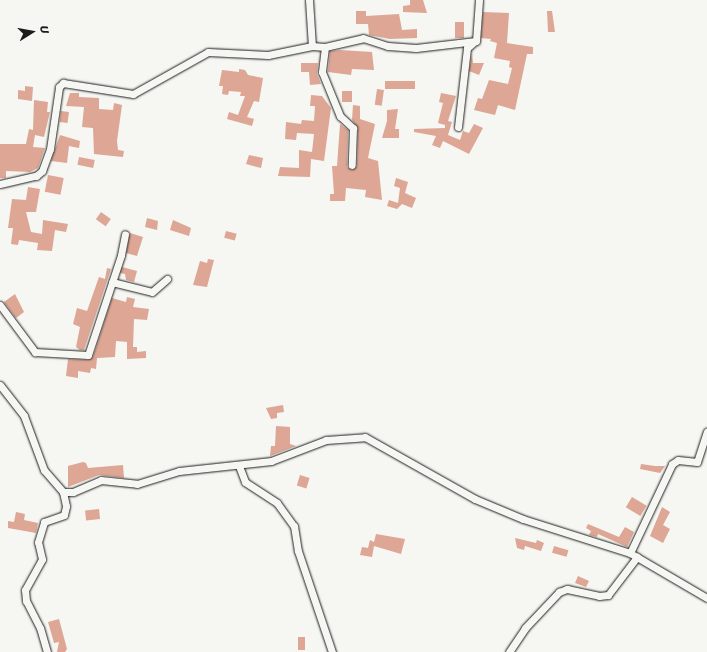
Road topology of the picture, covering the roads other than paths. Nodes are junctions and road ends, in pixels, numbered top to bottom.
1 (309, 0) edge
2 (479, 0) edge
3 (476, 41) junction
4 (312, 46) junction
5 (325, 47) junction
6 (458, 127) dead end
7 (352, 165) dead end
8 (0, 184) edge
9 (125, 234) dead end
10 (167, 278) dead end
11 (112, 282) junction
12 (0, 305) edge
13 (0, 385) edge
14 (707, 432) edge
15 (240, 466) junction
16 (63, 492) junction
17 (630, 553) junction
18 (637, 557) junction
19 (707, 598) edge
20 (47, 652) edge
21 (332, 652) edge
22 (509, 652) edge

1 - 4 street
2 - 3 street
3 - 5 street
3 - 6 street
4 - 5 street
4 - 8 street
5 - 7 street
9 - 11 street
10 - 11 street
11 - 12 street
13 - 16 street
14 - 17 street
15 - 16 street
15 - 17 street
15 - 21 street
16 - 20 street
17 - 18 street
18 - 19 street
18 - 22 street

